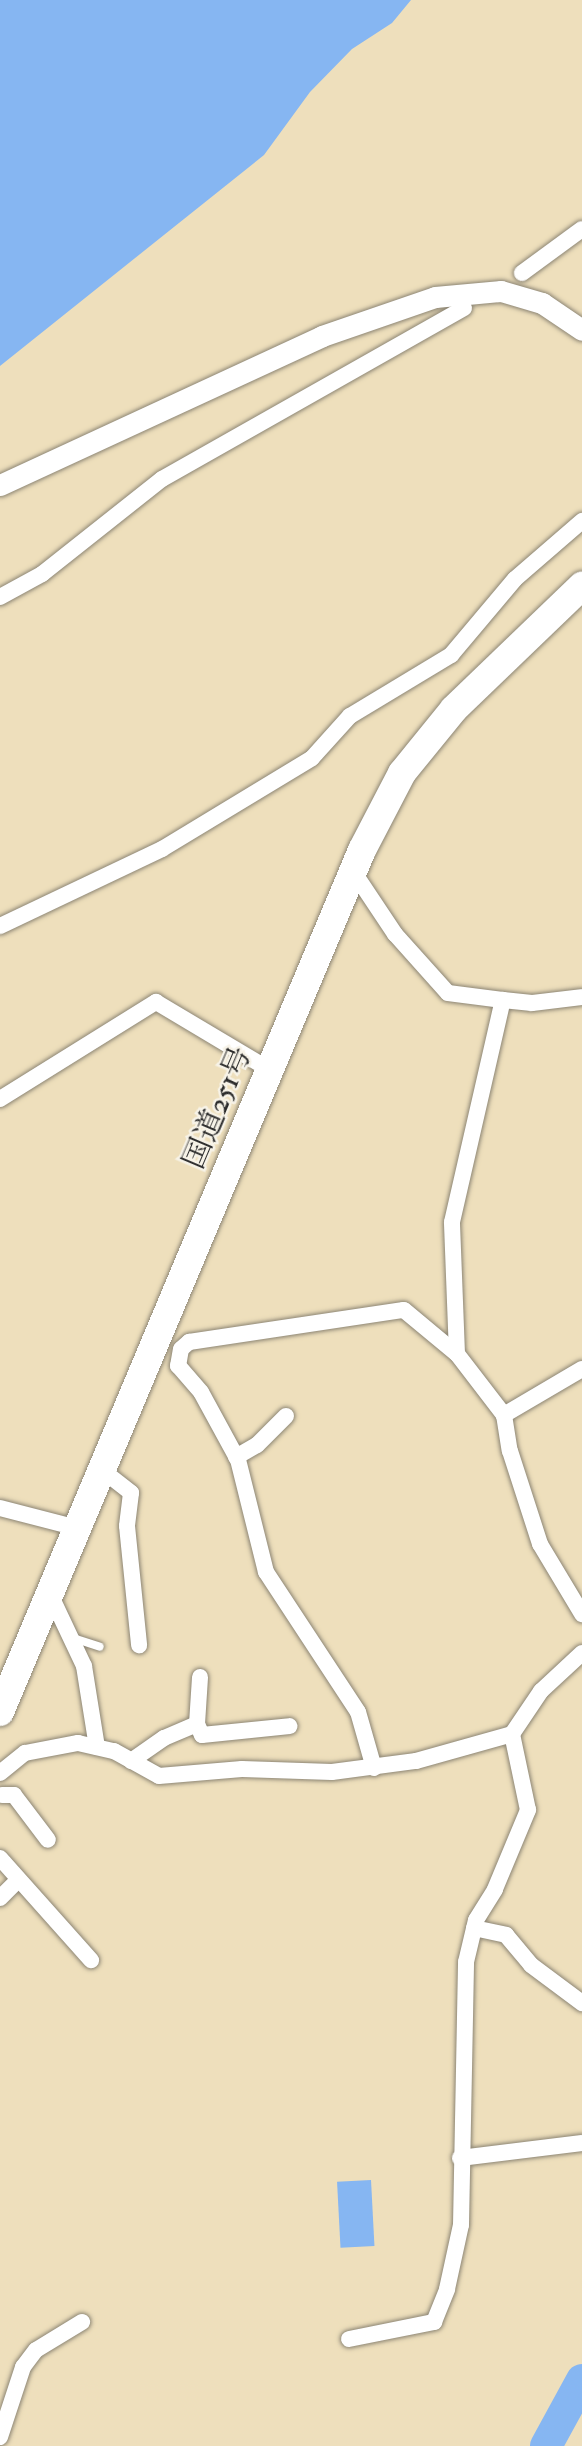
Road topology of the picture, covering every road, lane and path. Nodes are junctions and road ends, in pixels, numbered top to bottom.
1 (582, 229) edge
2 (522, 273) dead end
3 (464, 308) dead end
4 (582, 330) edge
5 (0, 485) edge
6 (582, 521) edge
7 (582, 586) edge
8 (0, 597) edge
9 (353, 872) junction
10 (0, 926) edge
11 (582, 997) edge
12 (503, 1000) junction
13 (270, 1070) junction
14 (0, 1099) edge
15 (457, 1354) junction
16 (582, 1368) edge
17 (505, 1415) junction
18 (286, 1416) dead end
19 (236, 1457) junction
20 (102, 1470) junction
21 (0, 1508) edge
22 (78, 1528) junction
23 (50, 1594) junction
24 (582, 1614) edge
25 (73, 1638) junction
26 (139, 1645) dead end
27 (100, 1647) dead end
28 (582, 1653) edge
29 (200, 1677) dead end
30 (0, 1712) edge
31 (197, 1724) junction
32 (290, 1726) dead end
33 (512, 1734) junction
34 (97, 1747) junction
35 (131, 1761) junction
36 (374, 1768) junction
37 (0, 1773) edge
38 (1, 1796) edge
39 (48, 1840) dead end
40 (0, 1858) edge
41 (18, 1880) junction
42 (0, 1898) edge
43 (474, 1928) junction
44 (91, 1960) dead end
45 (582, 2003) edge
46 (582, 2143) edge
47 (460, 2158) junction
48 (82, 2322) dead end
49 (349, 2340) dead end
50 (0, 2438) edge

1 - 2 street
3 - 8 street
4 - 5 street
6 - 10 street
7 - 9 highway, 国道251号
9 - 12 street
9 - 13 highway, 国道251号
11 - 12 street
12 - 15 street
13 - 14 street
13 - 20 highway, 国道251号
15 - 17 street
15 - 19 street
16 - 17 street
17 - 24 street
18 - 19 street
19 - 36 street
20 - 22 highway, 国道251号
20 - 26 street
21 - 22 street
22 - 23 highway, 国道251号
23 - 25 street
23 - 30 highway, 国道251号
25 - 27 lane
25 - 34 street
28 - 33 street
29 - 31 street
31 - 32 street
31 - 35 street
33 - 36 street
33 - 43 street
34 - 35 street
34 - 37 street
35 - 36 street
38 - 39 street
40 - 41 street
41 - 42 street
41 - 44 street
43 - 45 street
43 - 47 street
46 - 47 street
47 - 49 street
48 - 50 street

